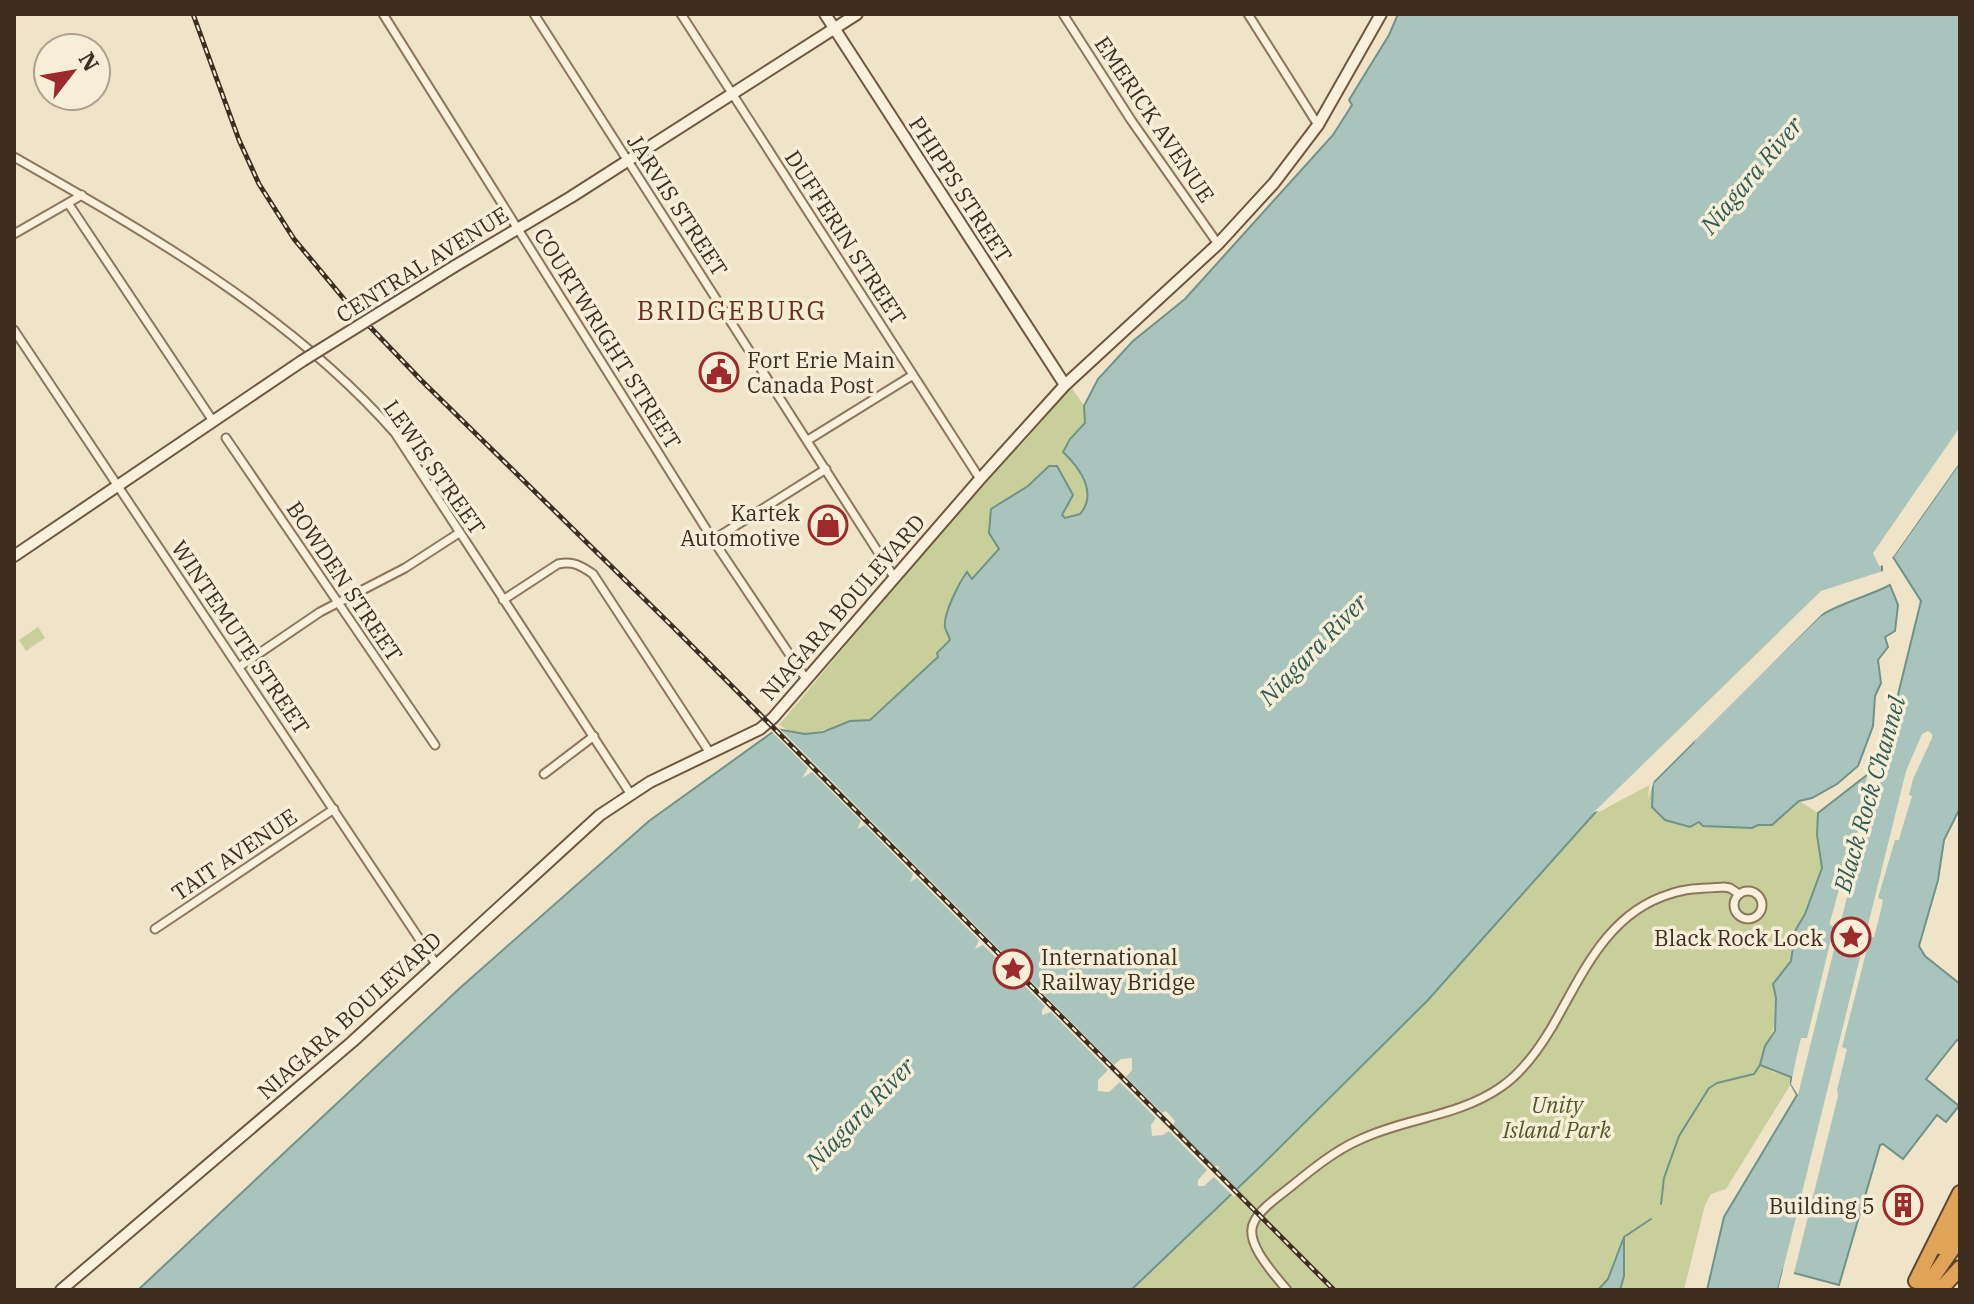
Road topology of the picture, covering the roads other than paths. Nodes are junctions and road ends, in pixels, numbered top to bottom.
1 (383, 14) edge
2 (534, 14) edge
3 (681, 14) edge
4 (825, 14) edge
5 (857, 14) edge
6 (1063, 14) edge
7 (1248, 14) edge
8 (1381, 14) edge
9 (834, 28) junction
10 (733, 94) junction
11 (1318, 125) junction
12 (14, 157) edge
13 (629, 161) junction
14 (82, 195) junction
15 (68, 203) junction
16 (518, 228) junction
17 (14, 234) edge
18 (1218, 244) junction
19 (14, 330) edge
20 (913, 375) junction
21 (1065, 385) junction
22 (213, 421) junction
23 (226, 438) dead end
24 (808, 440) junction
25 (826, 469) junction
26 (980, 479) junction
27 (118, 488) junction
28 (459, 533) junction
29 (713, 540) junction
30 (14, 556) edge
31 (894, 577) junction
32 (503, 600) junction
33 (337, 602) junction
34 (239, 667) junction
35 (806, 679) junction
36 (594, 736) junction
37 (435, 745) dead end
38 (710, 753) junction
39 (544, 774) dead end
40 (630, 793) junction
41 (334, 809) junction
42 (1739, 894) junction
43 (155, 929) dead end
44 (436, 964) junction
45 (1960, 1193) edge
46 (1960, 1218) edge
47 (1960, 1238) edge
48 (1960, 1268) edge
49 (1917, 1287) edge
50 (61, 1290) edge
51 (1287, 1290) edge
52 (1940, 1290) edge

1 - 16 street, COURTWRIGHT STREET
2 - 13 street, JARVIS STREET
3 - 10 street, DUFFERIN STREET
4 - 9 main road, PHIPPS STREET
5 - 9 main road, CENTRAL AVENUE
6 - 18 street, EMERICK AVENUE
7 - 11 street
8 - 11 main road, NIAGARA BOULEVARD
9 - 10 main road, CENTRAL AVENUE
9 - 21 main road, PHIPPS STREET
10 - 13 main road, CENTRAL AVENUE
10 - 20 street, DUFFERIN STREET
11 - 18 main road, NIAGARA BOULEVARD
12 - 14 street, LEWIS STREET
13 - 16 main road, CENTRAL AVENUE
13 - 24 street, JARVIS STREET
14 - 15 street
14 - 28 street, LEWIS STREET
15 - 17 street
15 - 22 street
16 - 22 main road, CENTRAL AVENUE, bridge
16 - 29 street, COURTWRIGHT STREET
18 - 21 main road, NIAGARA BOULEVARD
19 - 27 street, WINTEMUTE STREET
20 - 24 street
20 - 26 street, DUFFERIN STREET
21 - 26 main road, NIAGARA BOULEVARD
22 - 27 main road, CENTRAL AVENUE
23 - 33 street, BOWDEN STREET
24 - 25 street, JARVIS STREET
25 - 29 street
25 - 31 street, JARVIS STREET
26 - 31 main road, NIAGARA BOULEVARD
27 - 30 main road, CENTRAL AVENUE
27 - 34 street, WINTEMUTE STREET
28 - 32 street, LEWIS STREET
28 - 33 street
29 - 35 street, COURTWRIGHT STREET
31 - 35 main road, NIAGARA BOULEVARD
32 - 36 street, LEWIS STREET
32 - 38 street
33 - 34 street
33 - 37 street, BOWDEN STREET
34 - 41 street, WINTEMUTE STREET
35 - 38 main road, NIAGARA BOULEVARD
36 - 39 street
36 - 40 street, LEWIS STREET
38 - 40 main road, NIAGARA BOULEVARD
40 - 44 main road, NIAGARA BOULEVARD
41 - 43 street, TAIT AVENUE
41 - 44 street, WINTEMUTE STREET
42 - 42 street
42 - 51 street
44 - 50 main road, NIAGARA BOULEVARD
45 - 49 highway
46 - 49 highway
47 - 49 highway
48 - 52 highway

